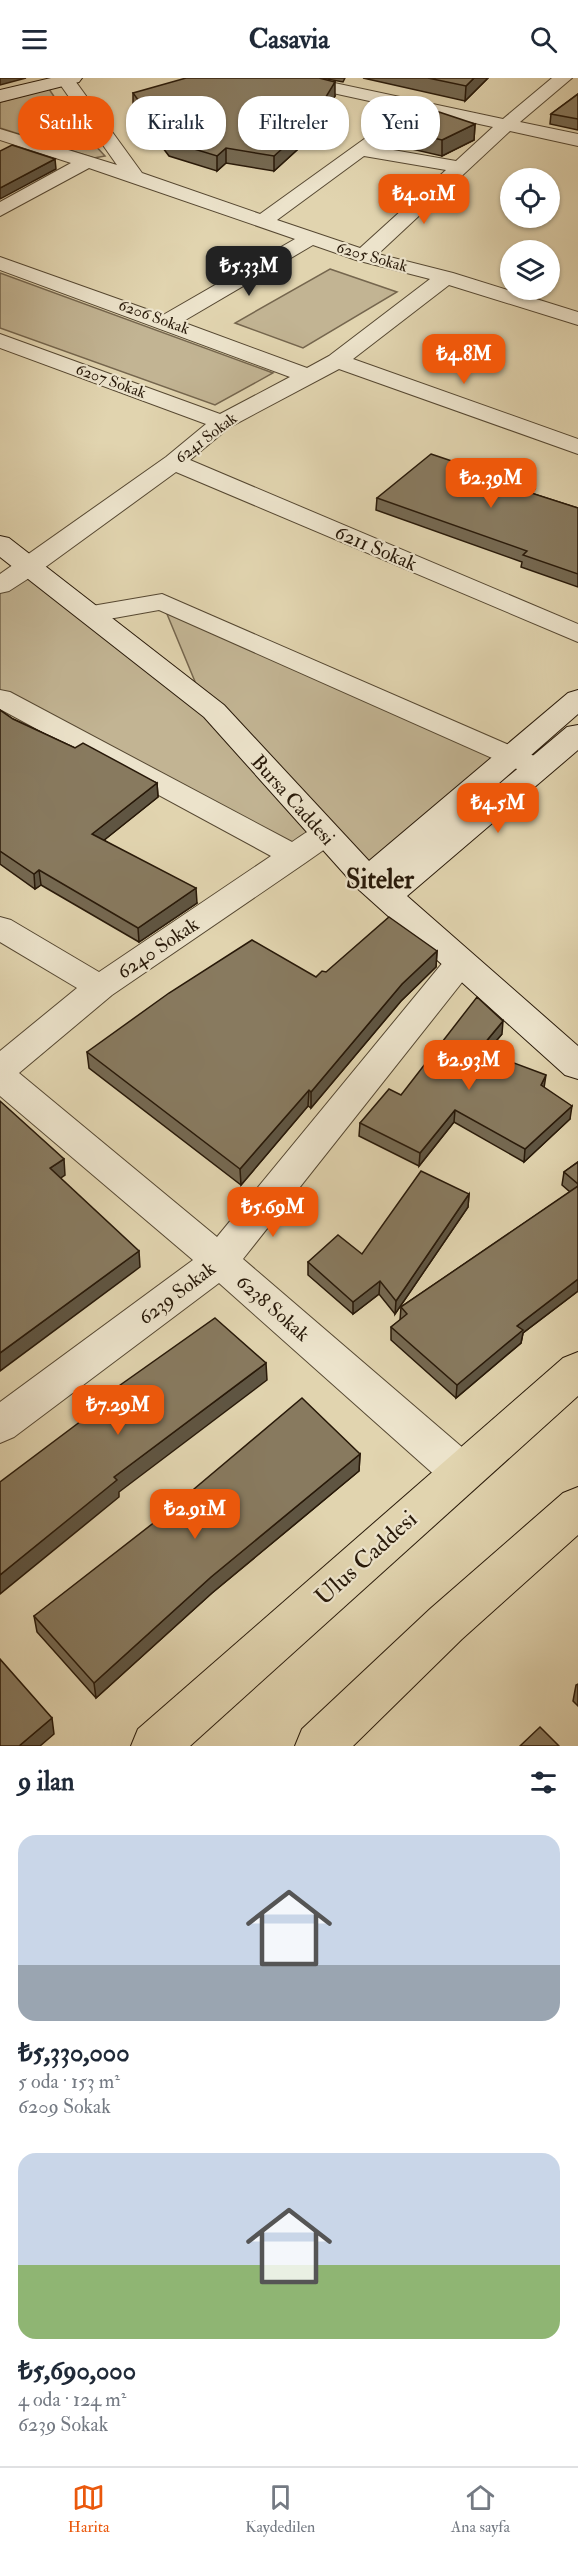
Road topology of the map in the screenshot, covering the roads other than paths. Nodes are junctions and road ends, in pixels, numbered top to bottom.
1 (287, 78) edge
2 (563, 78) edge
3 (69, 79) edge
4 (0, 96) edge
5 (373, 96) edge
6 (440, 110) edge
7 (506, 125) junction
8 (0, 134) edge
9 (578, 140) edge
10 (360, 150) joint
11 (86, 162) junction
12 (460, 167) junction
13 (135, 177) junction
14 (0, 210) edge
15 (263, 221) junction
16 (311, 238) junction
17 (363, 256) junction
18 (0, 263) edge
19 (446, 277) junction
20 (578, 319) edge
21 (167, 322) junction
22 (0, 341) edge
23 (337, 361) junction
24 (306, 375) junction
25 (222, 422) junction
26 (578, 447) edge
27 (174, 462) junction
28 (0, 544) edge
29 (31, 566) junction
30 (0, 585) edge
31 (92, 614) junction
32 (578, 634) edge
33 (0, 698) edge
34 (578, 699) edge
35 (578, 734) edge
36 (524, 762) junction
37 (324, 836) junction
38 (294, 856) junction
39 (378, 888) junction
40 (0, 928) edge
41 (460, 963) junction
42 (100, 987) junction
43 (574, 1057) edge
44 (0, 1070) edge
45 (0, 1077) edge
46 (220, 1261) junction
47 (578, 1370) edge
48 (0, 1425) edge
49 (462, 1473) junction
50 (578, 1507) edge
51 (155, 1746) edge
52 (319, 1746) edge

1 - 5 street
2 - 7 street
3 - 4 main road
3 - 13 street
6 - 7 street
7 - 9 street
7 - 12 street
8 - 11 street, 6205 Sokak
10 - 12 street
10 - 15 street
11 - 13 street, 6205 Sokak
11 - 14 street
12 - 17 street
13 - 15 street, 6205 Sokak
15 - 16 street, 6205 Sokak
16 - 17 street, 6205 Sokak
16 - 21 street
17 - 19 street, 6205 Sokak
18 - 21 street, 6206 Sokak
19 - 20 street, 6205 Sokak
19 - 23 street, 6241 Sokak
21 - 24 street, 6206 Sokak
22 - 25 street, 6207 Sokak
23 - 24 street, 6241 Sokak
23 - 26 street
24 - 25 street, 6241 Sokak
25 - 27 street, 6241 Sokak
27 - 29 street, 6241 Sokak
27 - 32 street, 6211 Sokak
28 - 29 main road, Bursa Caddesi
29 - 30 street, 6241 Sokak
29 - 31 main road, Bursa Caddesi
31 - 36 street
31 - 37 main road, Bursa Caddesi
33 - 38 street
34 - 36 main road
35 - 36 main road
36 - 39 main road
37 - 38 street, 6240 Sokak
37 - 39 main road, Bursa Caddesi
38 - 42 street, 6240 Sokak
39 - 41 main road, Bursa Caddesi
40 - 42 street
41 - 43 main road, Bursa Caddesi
41 - 46 street, 6239 Sokak
42 - 44 street, 6240 Sokak
45 - 46 street, 6238 Sokak
46 - 48 street, 6239 Sokak
46 - 49 street, 6238 Sokak
47 - 49 main road, Ulus Caddesi
49 - 51 main road, Ulus Caddesi
50 - 52 main road

